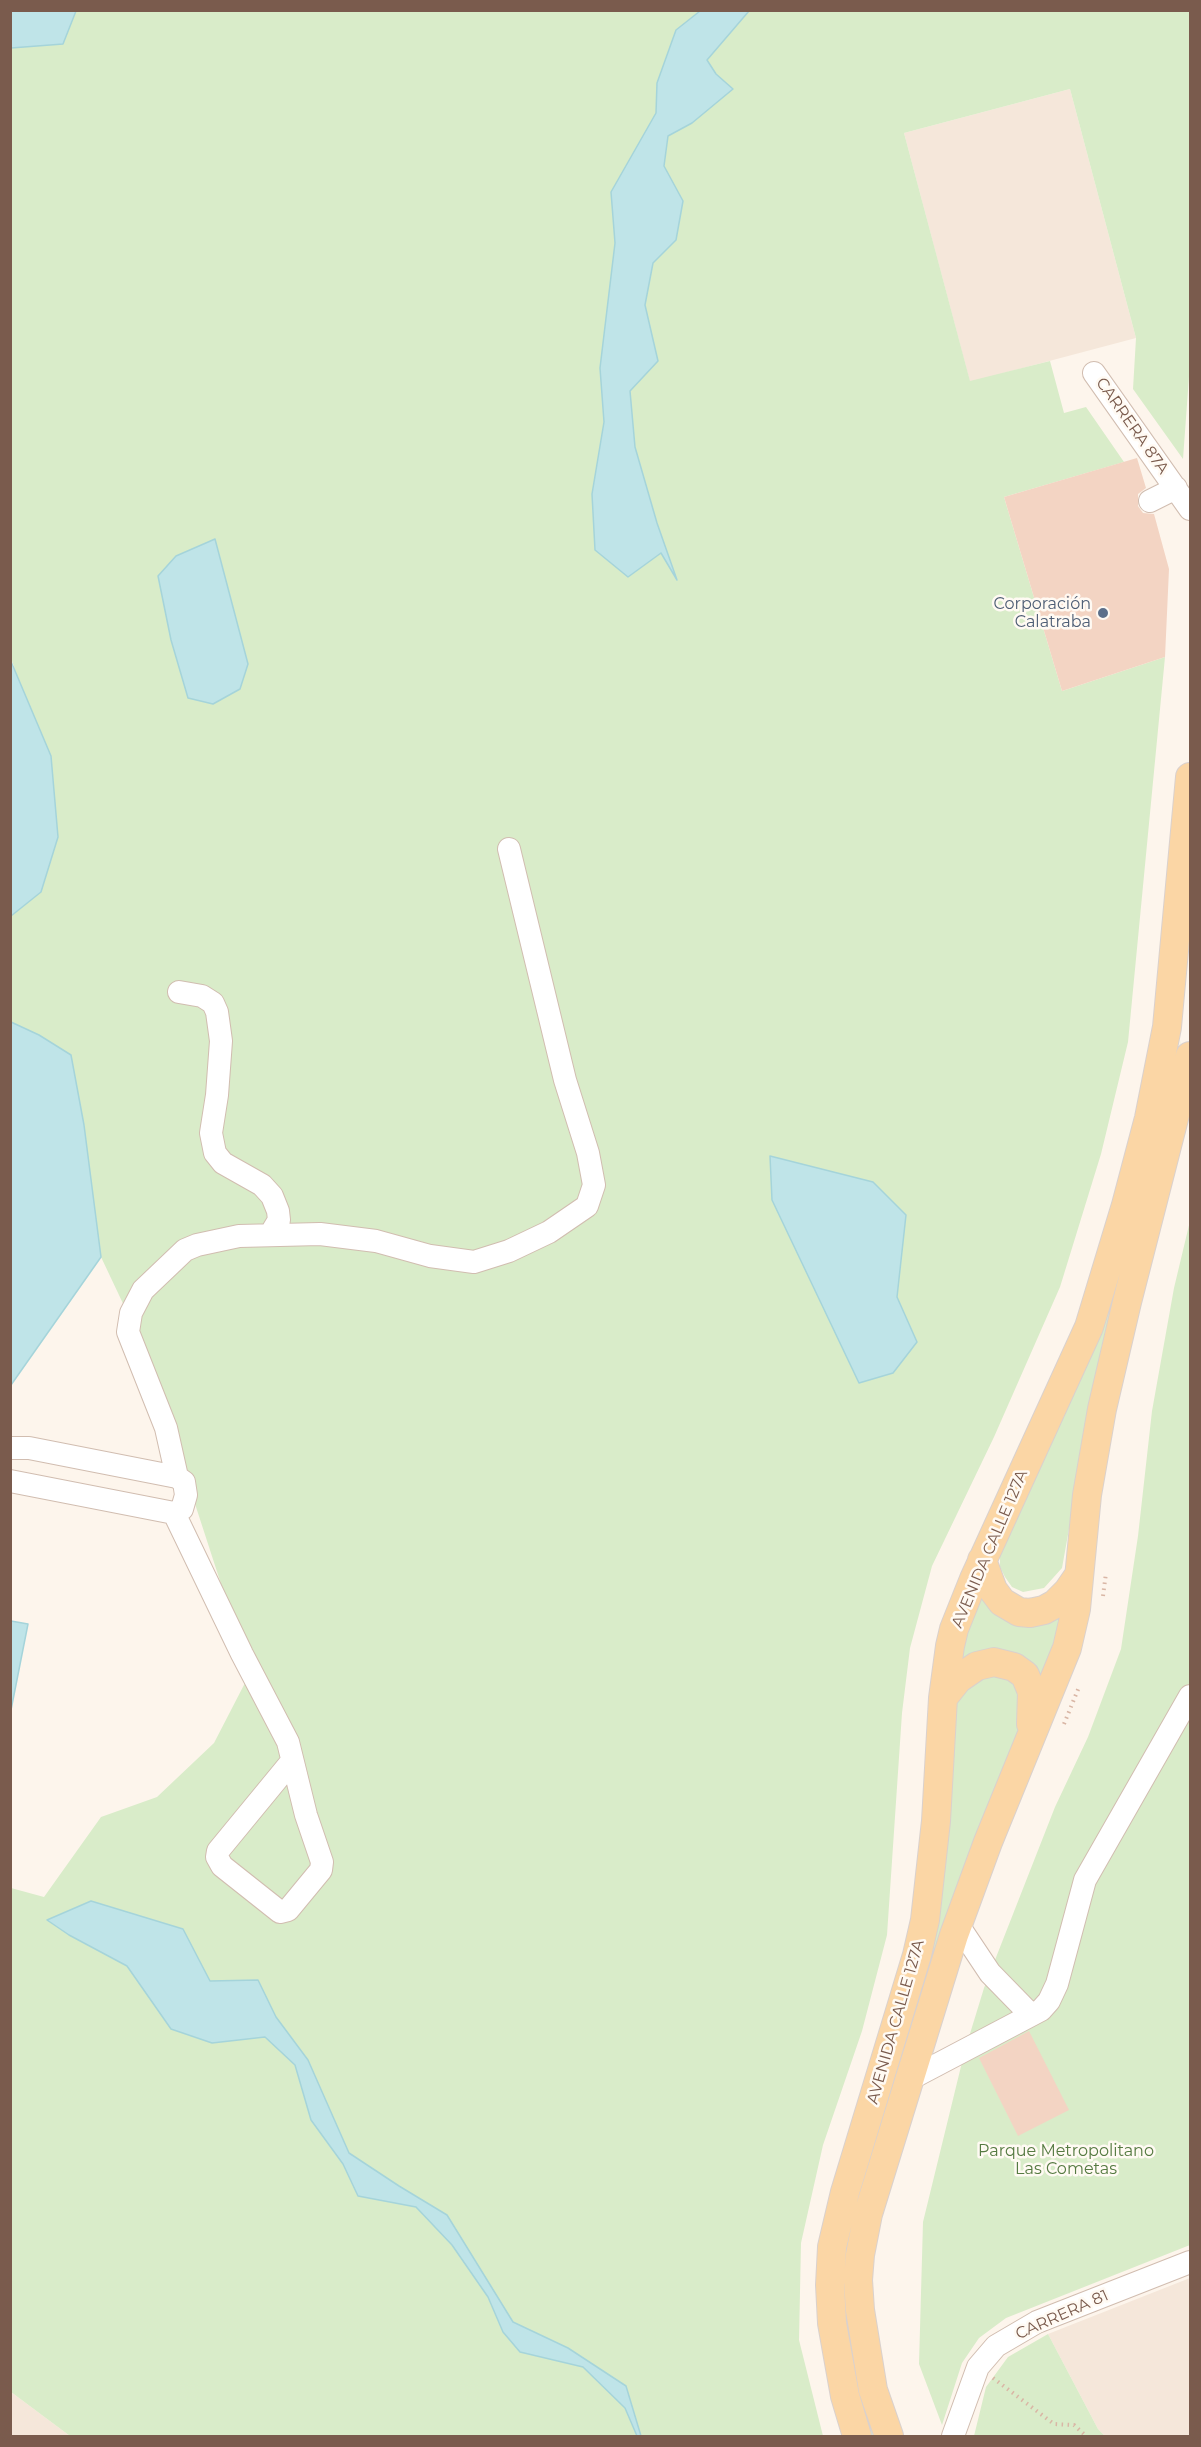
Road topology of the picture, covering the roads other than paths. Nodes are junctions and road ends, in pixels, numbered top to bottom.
1 (1094, 373) dead end
2 (1176, 488) junction
3 (1150, 501) dead end
4 (1191, 509) edge
5 (1191, 777) edge
6 (509, 849) dead end
7 (179, 992) dead end
8 (1191, 1056) edge
9 (270, 1236) junction
10 (10, 1448) edge
11 (177, 1477) junction
12 (10, 1481) edge
13 (174, 1513) junction
14 (982, 1560) junction
15 (1079, 1575) junction
16 (1191, 1696) edge
17 (943, 1698) junction
18 (1030, 1738) junction
19 (292, 1761) junction
20 (958, 1925) junction
21 (1031, 2015) junction
22 (910, 2079) junction
23 (1191, 2262) edge
24 (857, 2436) edge
25 (889, 2436) edge
26 (953, 2436) edge

1 - 2 street, CARRERA 87A
2 - 3 street
2 - 4 street, CARRERA 87A
5 - 14 main road, AVENIDA CALLE 127A
6 - 9 street
7 - 9 street
8 - 15 main road, AVENIDA CALLE 127A
9 - 11 street
10 - 11 street
11 - 13 street
12 - 13 street
13 - 19 street
14 - 15 main road
14 - 17 main road, AVENIDA CALLE 127A
15 - 18 main road, AVENIDA CALLE 127A
16 - 21 street
17 - 18 main road
17 - 24 main road, AVENIDA CALLE 127A
18 - 20 main road, AVENIDA CALLE 127A
19 - 19 street
20 - 21 street
20 - 22 main road, AVENIDA CALLE 127A
21 - 22 street
22 - 25 main road, AVENIDA CALLE 127A
23 - 26 street, CARRERA 81

